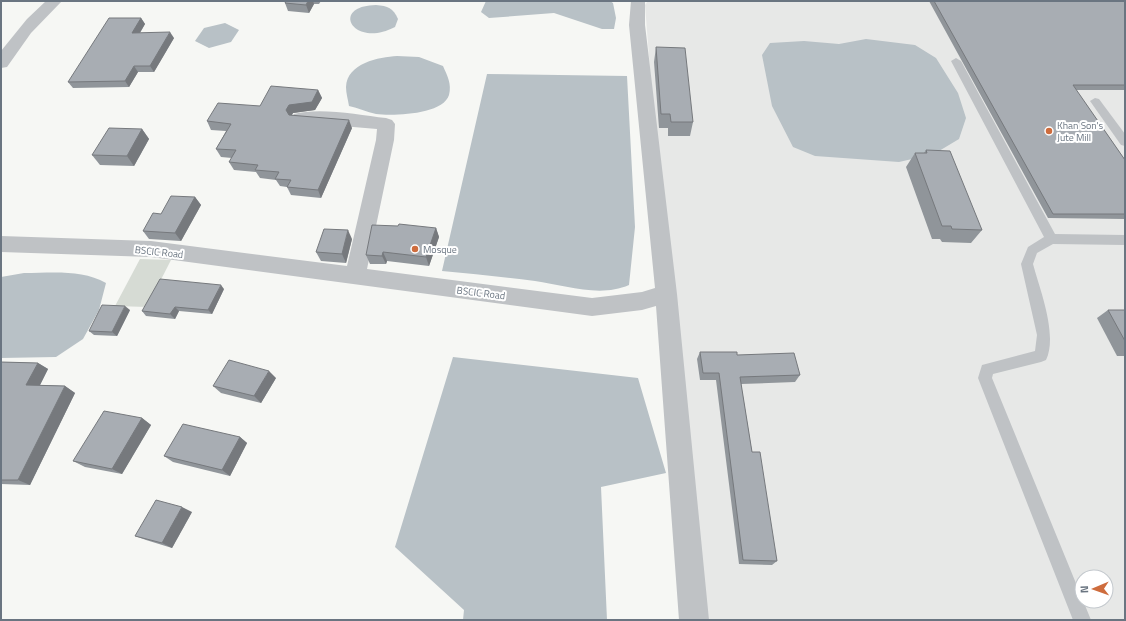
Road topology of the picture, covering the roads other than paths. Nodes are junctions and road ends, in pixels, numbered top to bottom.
1 (55, 1) edge
2 (638, 1) edge
3 (956, 61) dead end
4 (1, 63) edge
5 (1095, 101) dead end
6 (300, 118) edge
7 (1125, 142) edge
8 (1051, 239) junction
9 (1125, 240) edge
10 (1, 244) edge
11 (355, 277) junction
12 (666, 294) junction
13 (694, 620) edge
14 (1082, 620) edge

1 - 4 street
2 - 12 street
3 - 8 lane
5 - 7 lane
6 - 11 street
8 - 9 lane
8 - 14 lane
10 - 11 street, BSCIC Road
11 - 12 street, BSCIC Road
12 - 13 street

